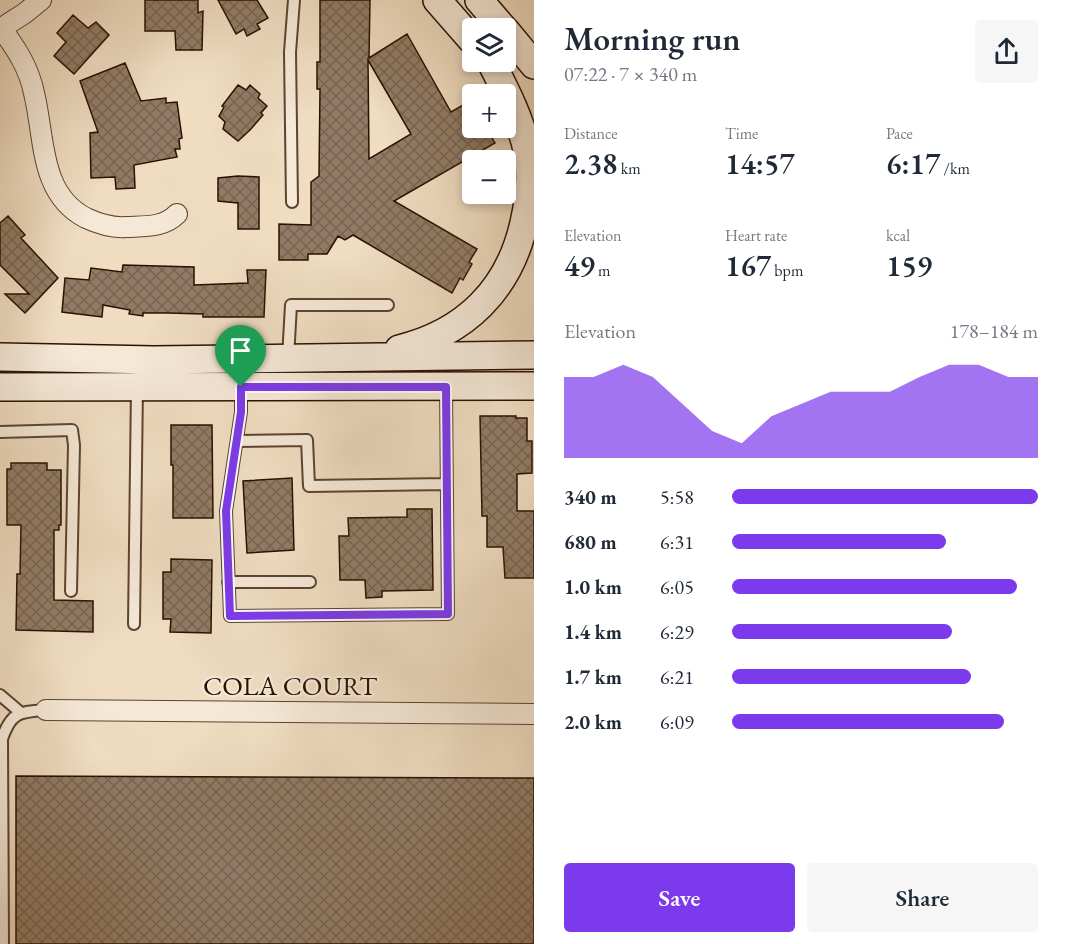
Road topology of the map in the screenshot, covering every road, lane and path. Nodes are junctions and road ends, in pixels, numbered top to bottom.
1 (41, 0) edge
2 (294, 0) edge
3 (437, 0) edge
4 (479, 0) edge
5 (494, 18) edge
6 (1, 28) edge
7 (462, 29) edge
8 (516, 44) edge
9 (534, 65) edge
10 (496, 72) edge
11 (500, 72) edge
12 (534, 111) edge
13 (292, 202) dead end
14 (177, 214) dead end
15 (388, 305) dead end
16 (534, 355) edge
17 (0, 357) edge
18 (368, 357) junction
19 (288, 358) junction
20 (534, 386) edge
21 (0, 387) edge
22 (137, 387) junction
23 (241, 387) junction
24 (446, 387) junction
25 (0, 432) edge
26 (237, 441) junction
27 (447, 484) junction
28 (228, 582) junction
29 (310, 582) dead end
30 (71, 591) dead end
31 (134, 624) dead end
32 (0, 695) edge
33 (46, 710) joint
34 (20, 712) junction
35 (534, 714) edge
36 (3, 944) edge

1 - 6 street
2 - 13 lane
3 - 7 main road
4 - 5 main road
6 - 14 street
8 - 9 main road
10 - 18 main road
11 - 12 main road
15 - 19 lane
16 - 18 main road
17 - 19 main road
18 - 19 main road
20 - 24 main road
21 - 22 main road
22 - 23 main road
22 - 31 lane
23 - 24 main road
23 - 26 lane
24 - 27 lane
25 - 30 lane
26 - 27 lane
26 - 28 lane
27 - 28 lane
28 - 29 lane
32 - 34 lane
33 - 34 lane
33 - 35 street, COLA COURT
34 - 36 lane

